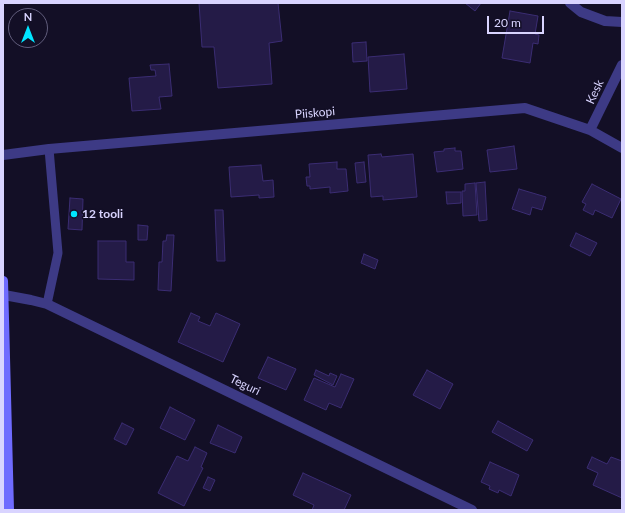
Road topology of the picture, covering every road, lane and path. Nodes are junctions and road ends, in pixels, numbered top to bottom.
1 (570, 3) edge
2 (622, 22) edge
3 (622, 65) edge
4 (590, 130) junction
5 (622, 148) edge
6 (49, 149) junction
7 (3, 155) edge
8 (3, 281) edge
9 (4, 295) edge
10 (47, 304) junction
11 (9, 510) edge
12 (472, 510) edge

1 - 2 street
3 - 4 street, Kesk
4 - 5 street, Piiskopi
4 - 6 street, Piiskopi
6 - 7 street, Piiskopi
6 - 10 lane
8 - 9 main road
9 - 10 street, Teguri
9 - 11 main road
10 - 12 street, Teguri

